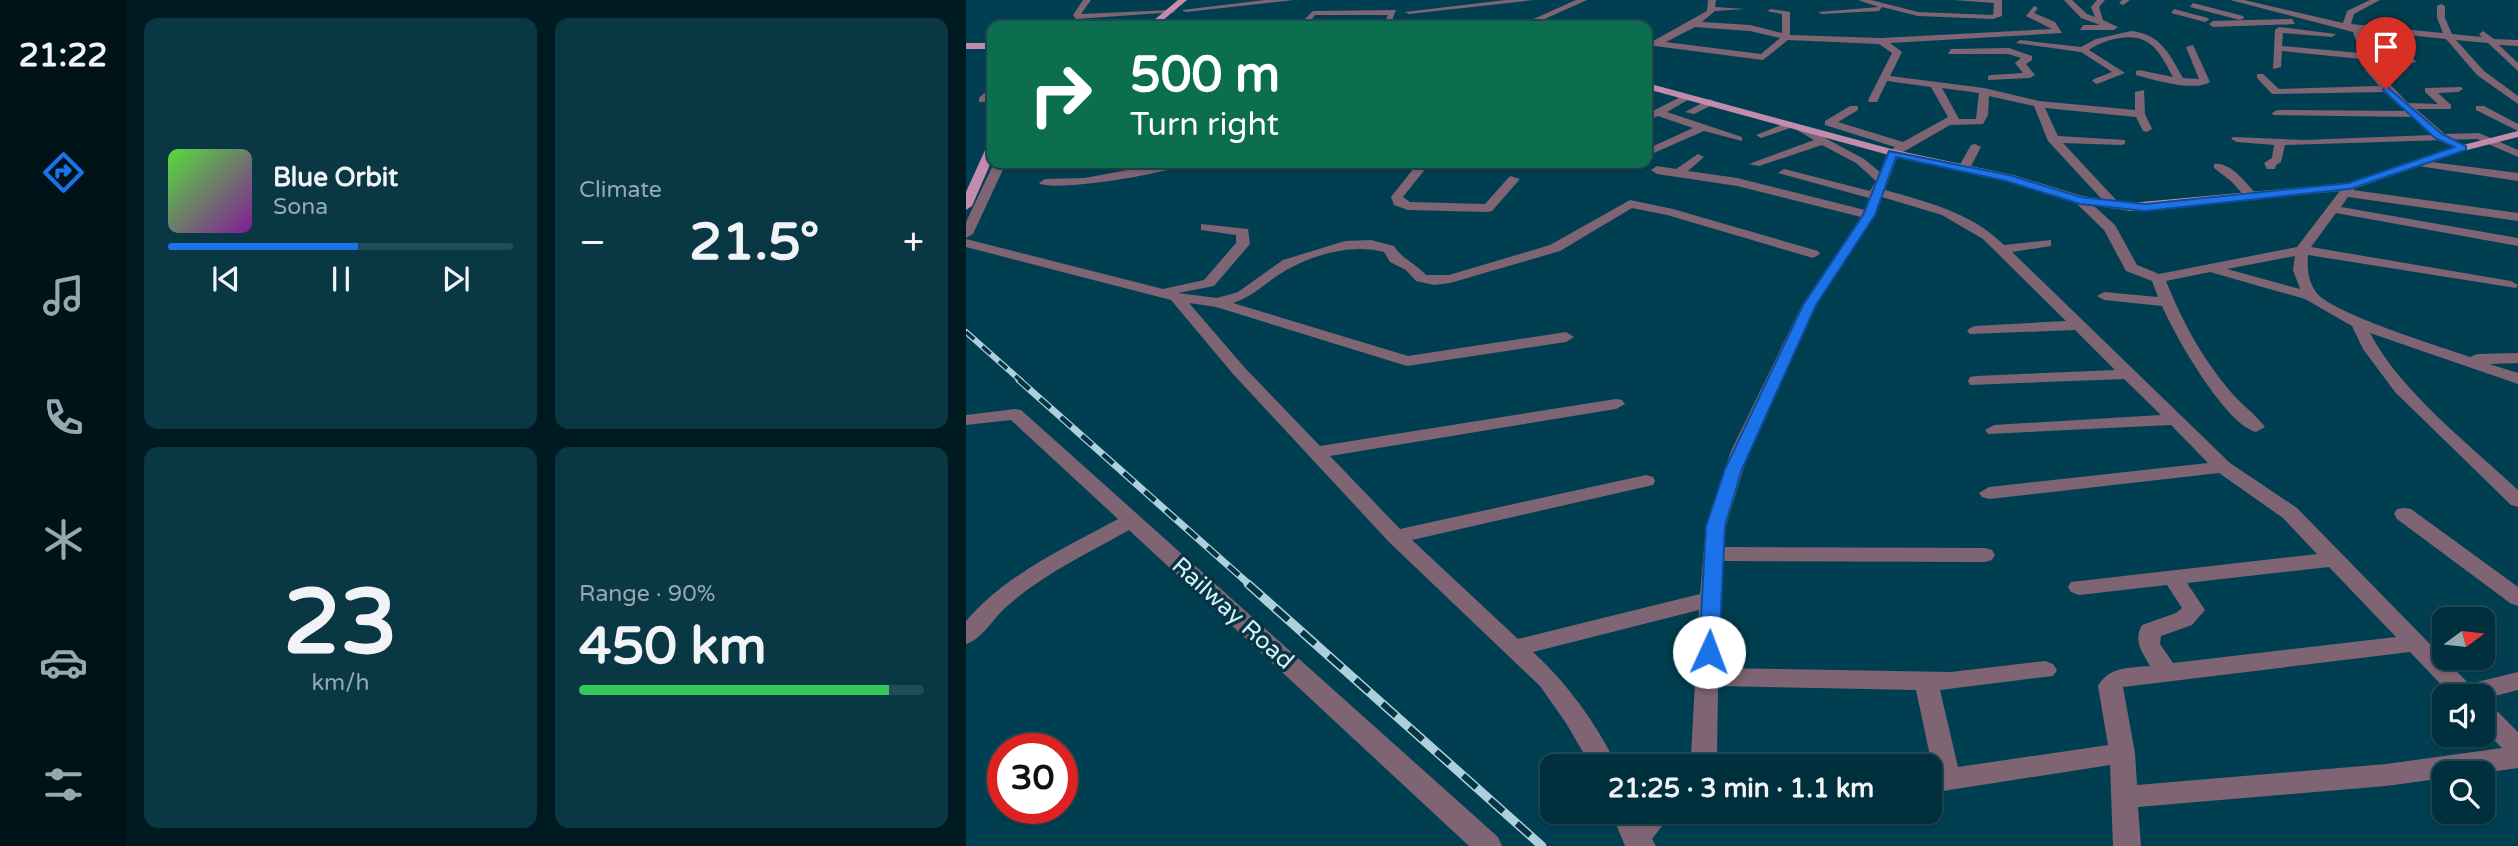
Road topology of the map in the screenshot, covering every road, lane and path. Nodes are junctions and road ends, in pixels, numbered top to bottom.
1 (1087, 0) edge
2 (1183, 0) edge
3 (1193, 0) edge
4 (1290, 0) edge
5 (1405, 0) edge
6 (1530, 0) edge
7 (1583, 0) edge
8 (1821, 0) edge
9 (1862, 0) edge
10 (1897, 0) edge
11 (1957, 0) edge
12 (2068, 0) edge
13 (2101, 0) edge
14 (2376, 0) edge
15 (1998, 1) edge
16 (2240, 1) edge
17 (1711, 4) edge
18 (2193, 5) dead end
19 (2292, 6) dead end
20 (2441, 6) dead end
21 (1888, 7) junction
22 (2034, 8) dead end
23 (1741, 9) dead end
24 (1186, 10) junction
25 (1771, 11) dead end
26 (2175, 11) dead end
27 (1172, 12) junction
28 (1822, 12) junction
29 (2285, 13) junction
30 (1975, 17) junction
31 (2101, 19) junction
32 (2312, 20) junction
33 (1158, 21) edge
34 (1170, 21) edge
35 (1306, 21) edge
36 (1390, 21) edge
37 (1534, 21) edge
38 (1695, 24) junction
39 (2213, 24) dead end
40 (2228, 24) junction
41 (2260, 24) junction
42 (2346, 26) junction
43 (2082, 28) dead end
44 (2482, 33) dead end
45 (1996, 36) junction
46 (2449, 36) junction
47 (1786, 37) junction
48 (2109, 38) junction
49 (1848, 39) junction
50 (1941, 39) junction
51 (1881, 41) junction
52 (2491, 41) junction
53 (1652, 42) edge
54 (2518, 43) edge
55 (2411, 44) dead end
56 (966, 46) edge
57 (987, 46) edge
58 (1738, 46) dead end
59 (2190, 47) dead end
60 (2361, 47) junction
61 (2279, 48) junction
62 (2084, 49) junction
63 (2385, 49) junction
64 (1998, 50) junction
65 (1951, 52) junction
66 (1728, 54) junction
67 (2411, 62) dead end
68 (2276, 67) dead end
69 (2476, 70) junction
70 (2510, 71) edge
71 (2139, 73) dead end
72 (2260, 76) dead end
73 (2331, 77) dead end
74 (1884, 78) junction
75 (1991, 78) junction
76 (2097, 81) dead end
77 (2180, 82) junction
78 (1935, 85) junction
79 (1652, 87) edge
80 (2347, 89) junction
81 (2386, 89) junction
82 (2458, 89) dead end
83 (1980, 90) junction
84 (2311, 91) junction
85 (2140, 92) dead end
86 (987, 95) edge
87 (1688, 97) junction
88 (2322, 99) dead end
89 (983, 100) dead end
90 (1873, 100) dead end
91 (2518, 100) edge
92 (1710, 102) junction
93 (2039, 104) junction
94 (1854, 108) dead end
95 (2480, 108) dead end
96 (2409, 110) junction
97 (1690, 112) dead end
98 (1659, 113) junction
99 (2140, 114) junction
100 (1652, 116) edge
101 (1952, 122) junction
102 (2286, 123) dead end
103 (1704, 127) junction
104 (1795, 127) junction
105 (2147, 128) dead end
106 (2518, 128) edge
107 (2295, 133) dead end
108 (2518, 134) edge
109 (1761, 135) dead end
110 (2438, 136) junction
111 (1738, 139) dead end
112 (2052, 139) junction
113 (2237, 139) dead end
114 (1822, 141) junction
115 (2280, 141) junction
116 (2491, 141) junction
117 (2121, 142) dead end
118 (2304, 143) junction
119 (1975, 147) dead end
120 (2463, 148) junction
121 (1898, 150) junction
122 (1652, 151) edge
123 (2518, 154) edge
124 (1698, 157) dead end
125 (987, 158) edge
126 (2416, 163) junction
127 (1755, 164) dead end
128 (2218, 166) dead end
129 (987, 167) edge
130 (2271, 167) dead end
131 (982, 168) junction
132 (997, 168) edge
133 (1156, 168) edge
134 (1420, 168) edge
135 (1964, 168) junction
136 (1657, 170) dead end
137 (1678, 173) junction
138 (1784, 173) dead end
139 (2518, 177) edge
140 (1514, 179) dead end
141 (1045, 183) dead end
142 (1877, 188) junction
143 (2349, 189) junction
144 (2252, 197) junction
145 (2080, 200) junction
146 (2114, 205) junction
147 (966, 206) edge
148 (2333, 209) junction
149 (1869, 215) junction
150 (2518, 217) edge
151 (1206, 228) dead end
152 (966, 234) edge
153 (2518, 242) edge
154 (966, 243) edge
155 (2046, 243) dead end
156 (2002, 249) junction
157 (2302, 250) junction
158 (1814, 254) dead end
159 (2213, 269) junction
160 (2158, 278) junction
161 (2511, 285) dead end
162 (1168, 294) junction
163 (2104, 296) dead end
164 (2310, 296) junction
165 (2166, 302) junction
166 (1218, 303) junction
167 (2358, 323) junction
168 (2078, 325) junction
169 (1975, 331) dead end
170 (1566, 337) dead end
171 (2518, 358) edge
172 (2463, 359) junction
173 (2128, 374) junction
174 (2518, 379) edge
175 (1976, 381) dead end
176 (1616, 404) dead end
177 (966, 420) edge
178 (2172, 420) junction
179 (2256, 427) dead end
180 (1994, 430) dead end
181 (1318, 452) junction
182 (2223, 467) junction
183 (1646, 481) dead end
184 (1989, 493) dead end
185 (2516, 498) edge
186 (2404, 514) dead end
187 (1131, 520) junction
188 (1396, 537) junction
189 (1712, 554) junction
190 (1985, 555) dead end
191 (2335, 559) junction
192 (2173, 577) junction
193 (2079, 587) dead end
194 (2518, 598) edge
195 (1711, 599) junction
196 (966, 636) edge
197 (2414, 643) junction
198 (1515, 648) junction
199 (2045, 670) dead end
200 (2166, 672) junction
201 (1708, 677) junction
202 (1926, 680) junction
203 (2518, 681) edge
204 (2453, 684) edge
205 (2495, 688) edge
206 (2495, 725) edge
207 (2518, 748) edge
208 (2122, 752) junction
209 (1597, 754) edge
210 (1704, 754) edge
211 (1935, 754) edge
212 (2518, 757) edge
213 (1942, 782) edge
214 (2124, 797) junction
215 (1630, 824) edge
216 (1652, 824) edge
217 (1639, 843) edge
218 (1488, 846) edge
219 (2127, 846) edge

1 - 27 street
2 - 27 main road
3 - 24 street
4 - 24 street
5 - 6 street
7 - 37 street
8 - 28 street
9 - 21 street
10 - 21 street
11 - 15 street
12 - 31 street
13 - 31 street
14 - 42 street
15 - 30 street
16 - 29 street
17 - 23 street
17 - 38 street
18 - 41 street
19 - 29 street
20 - 46 street
21 - 28 street
21 - 30 street
22 - 45 street
24 - 34 street
25 - 47 street
26 - 40 street
27 - 33 main road
28 - 49 street
29 - 32 street
30 - 45 street
31 - 43 street
32 - 41 street
32 - 42 street
35 - 36 street
38 - 47 street
38 - 53 street
39 - 40 street
40 - 41 street
42 - 46 street
42 - 60 street
44 - 52 street
45 - 50 street
45 - 62 street
45 - 64 street
46 - 52 street
46 - 69 street
47 - 49 street
47 - 66 street
48 - 62 street
48 - 62 street
48 - 77 street
49 - 51 street
50 - 51 street
50 - 65 street
51 - 74 street
52 - 54 street
52 - 70 street
53 - 66 street
55 - 63 street
56 - 57 main road
58 - 66 street
59 - 77 street
60 - 61 street
60 - 61 street
60 - 63 street
60 - 81 street
61 - 68 street
62 - 76 street
63 - 67 street
64 - 65 street
64 - 75 street
65 - 75 street
69 - 70 street
69 - 91 street
71 - 77 street
72 - 84 street
73 - 80 street
74 - 78 street
74 - 90 street
75 - 83 street
78 - 83 street
78 - 101 street
79 - 87 main road
80 - 81 street
80 - 84 street
81 - 96 street
82 - 96 street
83 - 93 street
83 - 101 street
84 - 88 street
85 - 99 street
86 - 89 street
87 - 92 main road
87 - 98 street
92 - 97 street
92 - 104 main road
93 - 99 street
93 - 112 street
94 - 121 street
95 - 106 street
96 - 102 street
96 - 110 street
98 - 100 street
98 - 103 street
99 - 105 street
101 - 121 street
103 - 111 street
103 - 122 street
104 - 109 street
104 - 114 street
104 - 121 main road
107 - 118 street
108 - 116 main road
110 - 116 street
110 - 118 street
110 - 120 street
112 - 117 street
112 - 146 street
113 - 115 street
114 - 127 street
114 - 142 street
115 - 118 street
115 - 130 street
116 - 120 main road
116 - 123 street
119 - 135 street
120 - 126 main road
121 - 135 main road
121 - 142 street
124 - 137 street
125 - 131 main road
126 - 139 street
126 - 143 main road
128 - 144 street
129 - 131 street
131 - 147 main road
132 - 152 street
133 - 141 street
134 - 140 street
135 - 145 main road
136 - 137 street
137 - 149 street
138 - 142 street
142 - 149 street
142 - 156 street
143 - 144 main road
143 - 148 street
143 - 150 street
144 - 146 main road
145 - 146 main road
145 - 160 street
148 - 153 street
148 - 157 street
149 - 189 street
151 - 162 street
154 - 162 street
155 - 156 street
156 - 168 street
157 - 159 street
157 - 161 street
157 - 164 street
158 - 166 street
159 - 160 street
159 - 164 street
160 - 165 street
162 - 166 street
162 - 181 street
163 - 165 street
164 - 167 street
165 - 179 street
166 - 170 street
167 - 172 street
167 - 185 street
168 - 169 street
168 - 173 street
171 - 172 street
172 - 174 street
173 - 175 street
173 - 178 street
176 - 181 street
177 - 187 street, Railway Road
178 - 180 street
178 - 182 street
181 - 188 street
182 - 184 street
182 - 191 street
183 - 188 street
186 - 194 street
187 - 196 street
187 - 218 street, Railway Road
188 - 198 street
189 - 190 street
189 - 195 street
191 - 192 street
191 - 197 street
192 - 193 street
192 - 200 street
195 - 198 street
195 - 201 street
197 - 200 street
197 - 204 street
198 - 209 street
199 - 202 street
200 - 208 street
201 - 202 street
201 - 210 street
202 - 211 street
203 - 205 street
206 - 207 street
208 - 213 street
208 - 214 street
212 - 214 street
214 - 219 street
215 - 217 street
216 - 217 street

